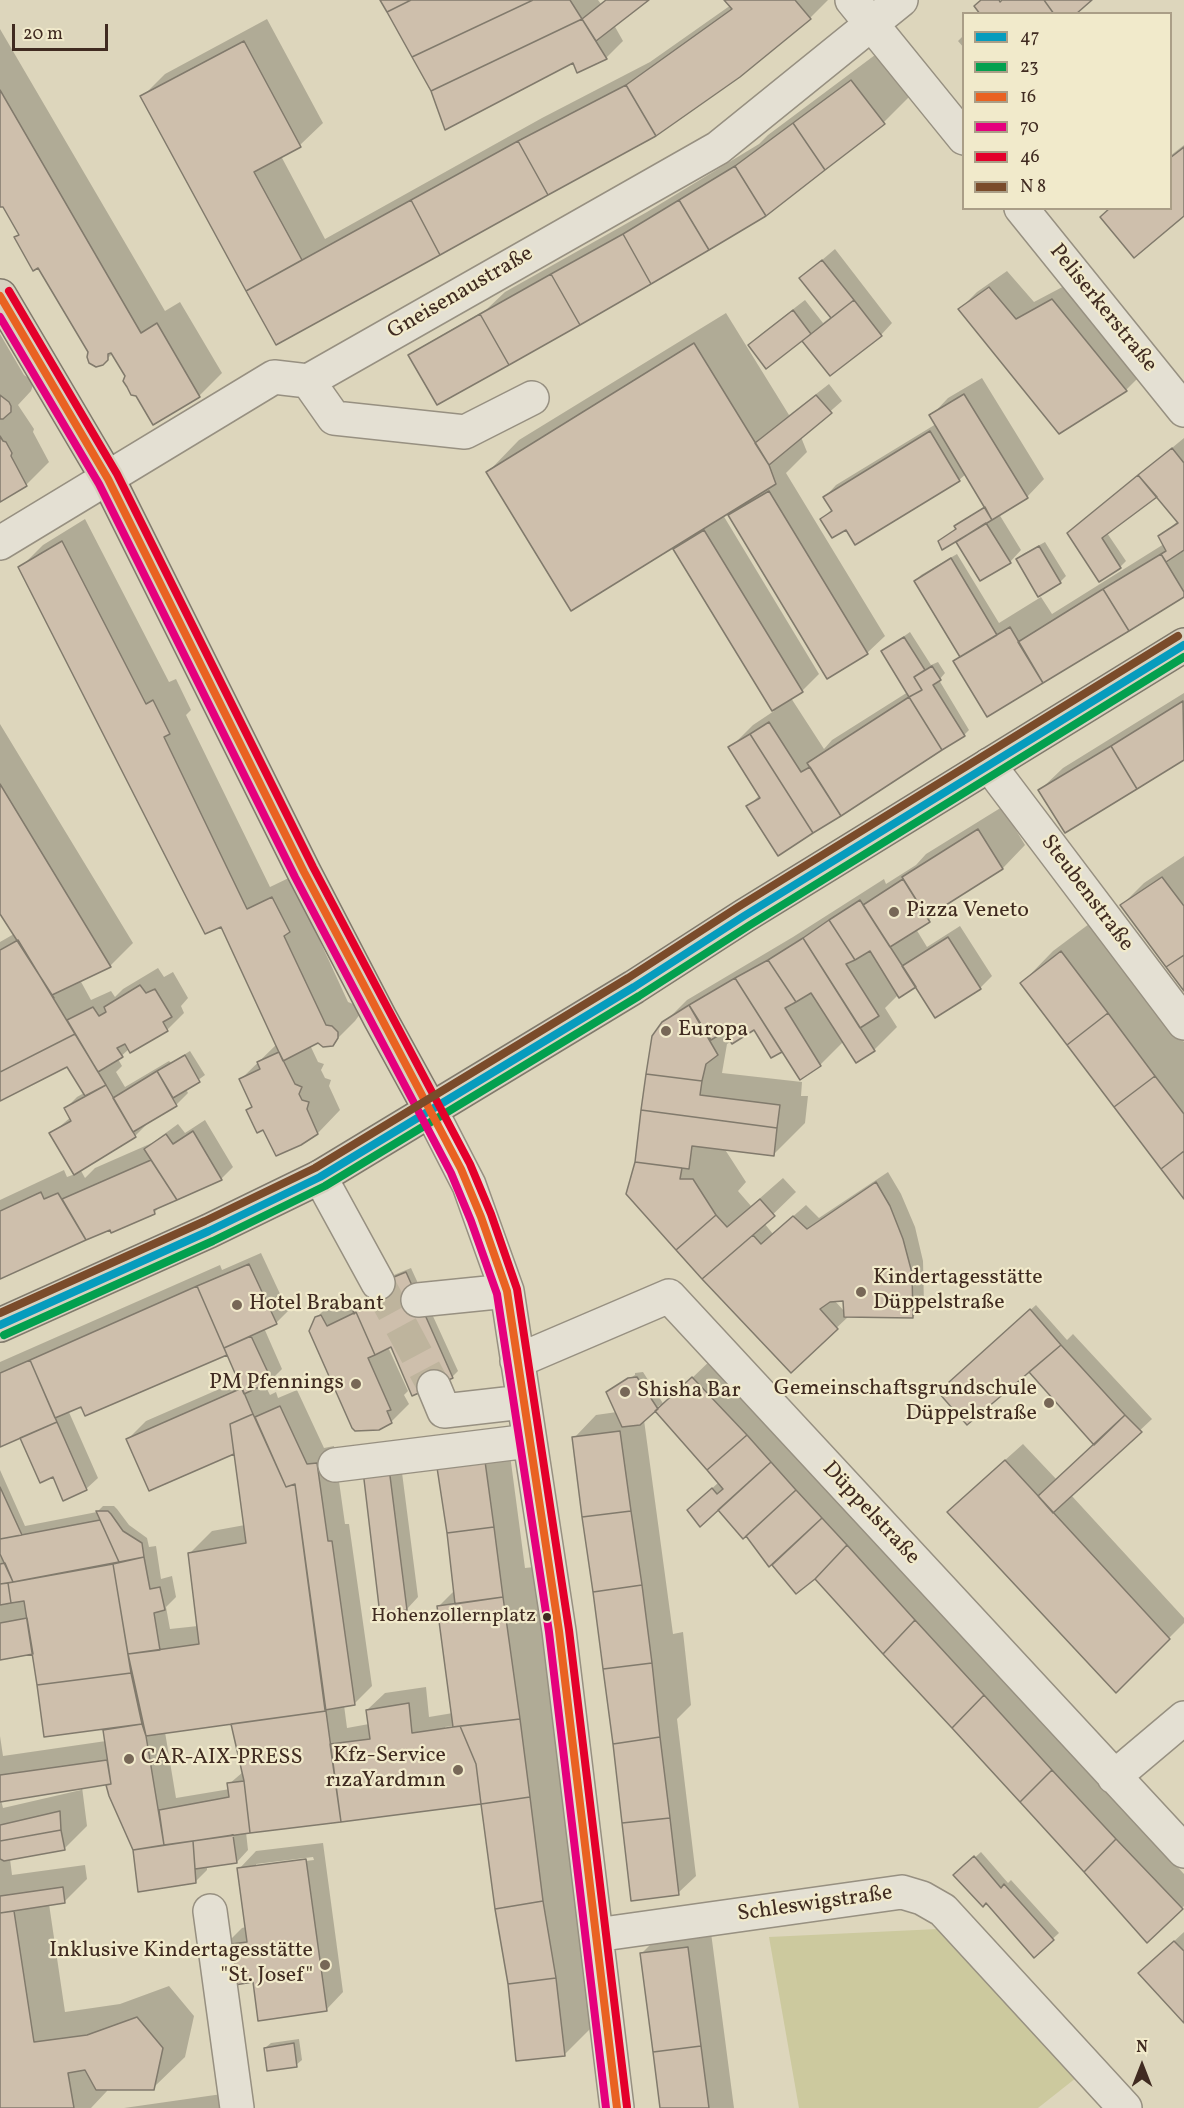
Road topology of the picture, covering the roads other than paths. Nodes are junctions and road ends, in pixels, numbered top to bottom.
1 (902, 0) edge
2 (862, 12) edge
3 (962, 137) edge
4 (1023, 210) edge
5 (0, 296) edge
6 (308, 381) junction
7 (532, 398) dead end
8 (1184, 410) edge
9 (108, 478) junction
10 (0, 543) edge
11 (1184, 645) edge
12 (989, 765) junction
13 (1184, 1023) edge
14 (431, 1111) junction
15 (320, 1177) junction
16 (378, 1283) tunnel mouth
17 (507, 1291) junction
18 (418, 1300) dead end
19 (0, 1325) edge
20 (517, 1361) junction
21 (434, 1387) tunnel mouth
22 (524, 1402) junction
23 (529, 1441) junction
24 (335, 1465) dead end
25 (1184, 1718) edge
26 (1114, 1777) junction
27 (1184, 1851) edge
28 (210, 1911) dead end
29 (596, 1935) junction
30 (237, 2108) edge
31 (617, 2108) edge
32 (1125, 2108) edge

1 - 2 street, Gneisenaustraße
2 - 3 street
2 - 6 street, Gneisenaustraße
4 - 8 street, Peliserkerstraße
5 - 9 main road
6 - 7 street
6 - 9 street
9 - 10 street
9 - 14 main road
11 - 12 main road
12 - 13 street, Steubenstraße
12 - 14 main road
14 - 15 main road
14 - 17 street
15 - 16 street
15 - 19 main road
17 - 18 street
17 - 20 street
20 - 22 street
20 - 26 street, Düppelstraße
21 - 22 street
22 - 23 street
23 - 24 street
23 - 29 street
25 - 26 street
26 - 27 street, Düppelstraße
28 - 30 street
29 - 31 street
29 - 32 street, Schleswigstraße

